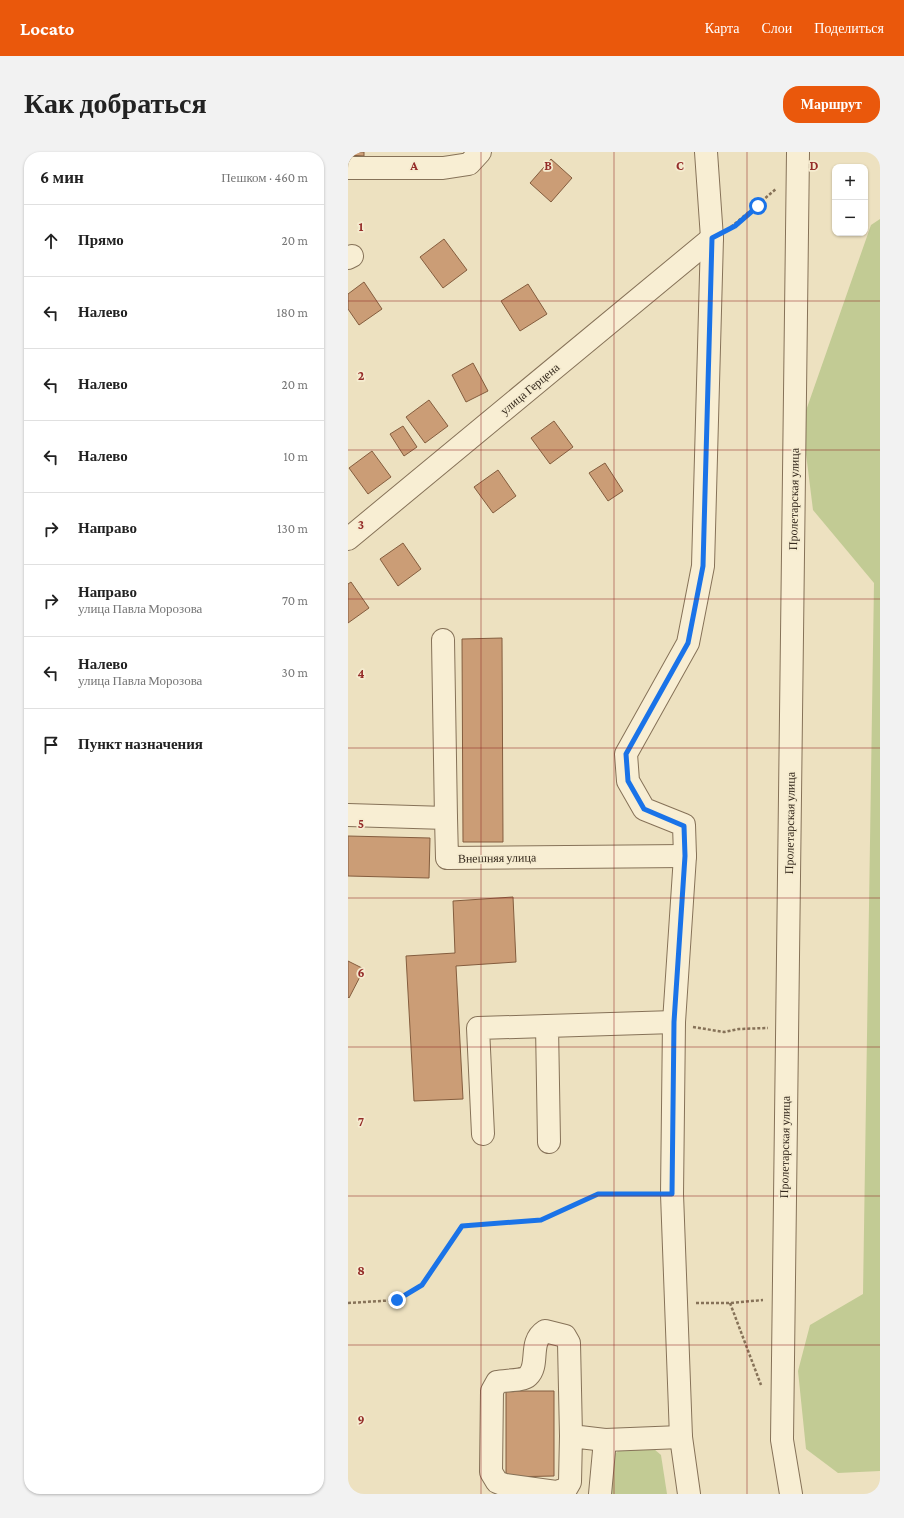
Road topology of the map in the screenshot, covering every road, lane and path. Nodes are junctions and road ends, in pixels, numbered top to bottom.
1 (480, 152) edge
2 (706, 152) edge
3 (798, 152) edge
4 (348, 168) edge
5 (770, 194) dead end
6 (712, 238) junction
7 (348, 539) edge
8 (444, 640) dead end
9 (348, 815) edge
10 (446, 818) junction
11 (685, 856) junction
12 (674, 1022) junction
13 (546, 1026) junction
14 (787, 1027) junction
15 (484, 1134) dead end
16 (549, 1142) dead end
17 (672, 1194) junction
18 (783, 1299) junction
19 (348, 1303) edge
20 (730, 1303) junction
21 (676, 1304) junction
22 (763, 1390) dead end
23 (572, 1436) junction
24 (681, 1437) junction
25 (605, 1440) junction
26 (600, 1494) edge
27 (689, 1494) edge
28 (791, 1494) edge

1 - 4 street
2 - 6 street
3 - 14 street, Пролетарская улица
5 - 6 path
6 - 7 street, улица Герцена
6 - 11 street
8 - 10 street
9 - 10 street
10 - 11 street, Внешняя улица
11 - 12 street
12 - 13 street
12 - 14 path
12 - 17 street
13 - 15 street
13 - 16 street
14 - 18 street, Пролетарская улица
17 - 19 path
17 - 21 street
18 - 20 path
18 - 28 street, Пролетарская улица
20 - 21 path
20 - 22 path
21 - 24 street
23 - 23 street
23 - 25 street
24 - 25 street
24 - 27 street
25 - 26 street

